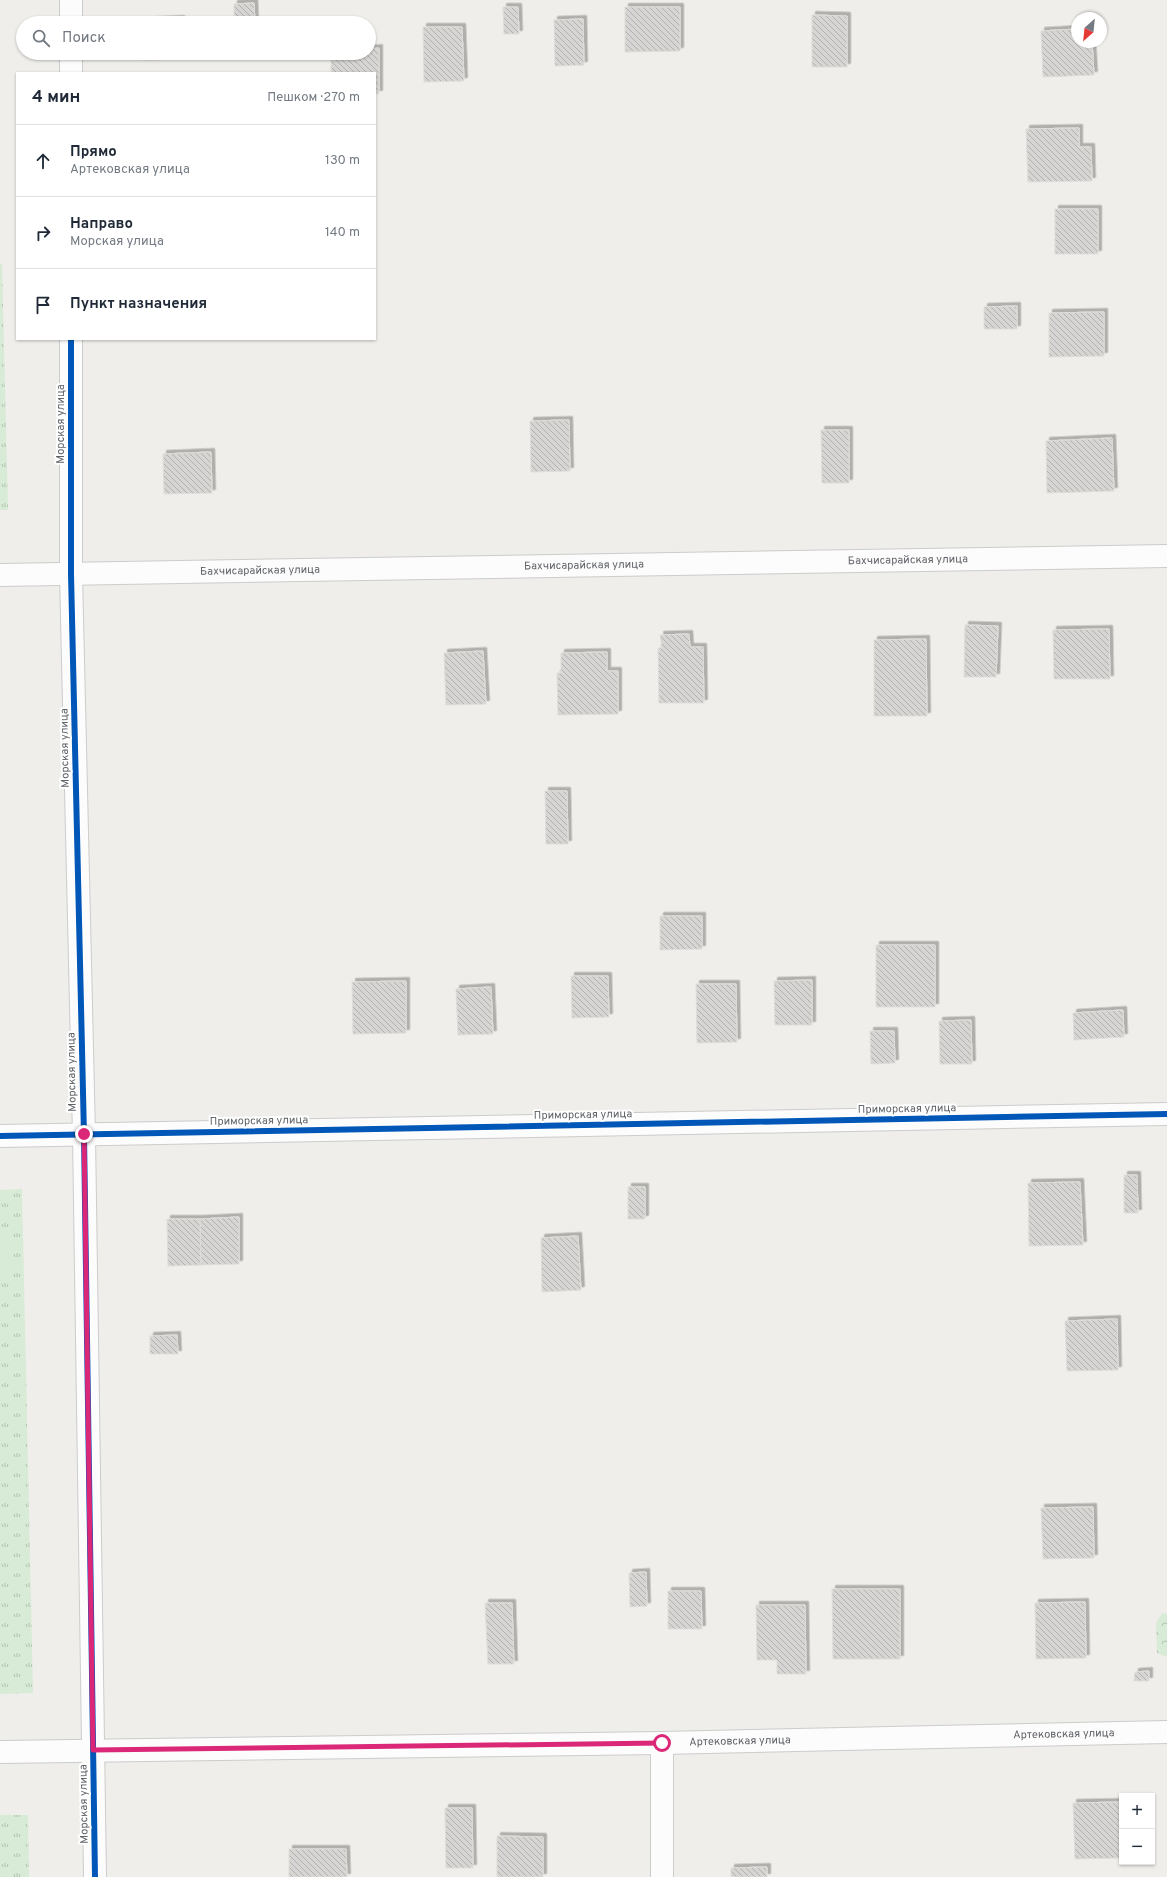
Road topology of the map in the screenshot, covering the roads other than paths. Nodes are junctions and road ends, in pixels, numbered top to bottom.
1 (71, 0) edge
2 (71, 16) edge
3 (71, 60) edge
4 (71, 72) edge
5 (71, 340) edge
6 (1167, 556) edge
7 (71, 574) junction
8 (0, 575) edge
9 (1167, 1114) edge
10 (84, 1134) junction
11 (0, 1136) edge
12 (1167, 1732) edge
13 (662, 1743) junction
14 (93, 1750) junction
15 (0, 1752) edge
16 (95, 1877) edge
17 (662, 1877) edge

1 - 2 street
3 - 4 street
5 - 7 street, Морская улица
6 - 7 street, Бахчисарайская улица
7 - 8 street, Бахчисарайская улица
7 - 10 street, Морская улица
9 - 10 street, Приморская улица
10 - 11 street, Приморская улица
10 - 14 street, Морская улица
12 - 13 street, Артековская улица
13 - 14 street, Артековская улица
13 - 17 street
14 - 15 street, Артековская улица
14 - 16 street, Морская улица

